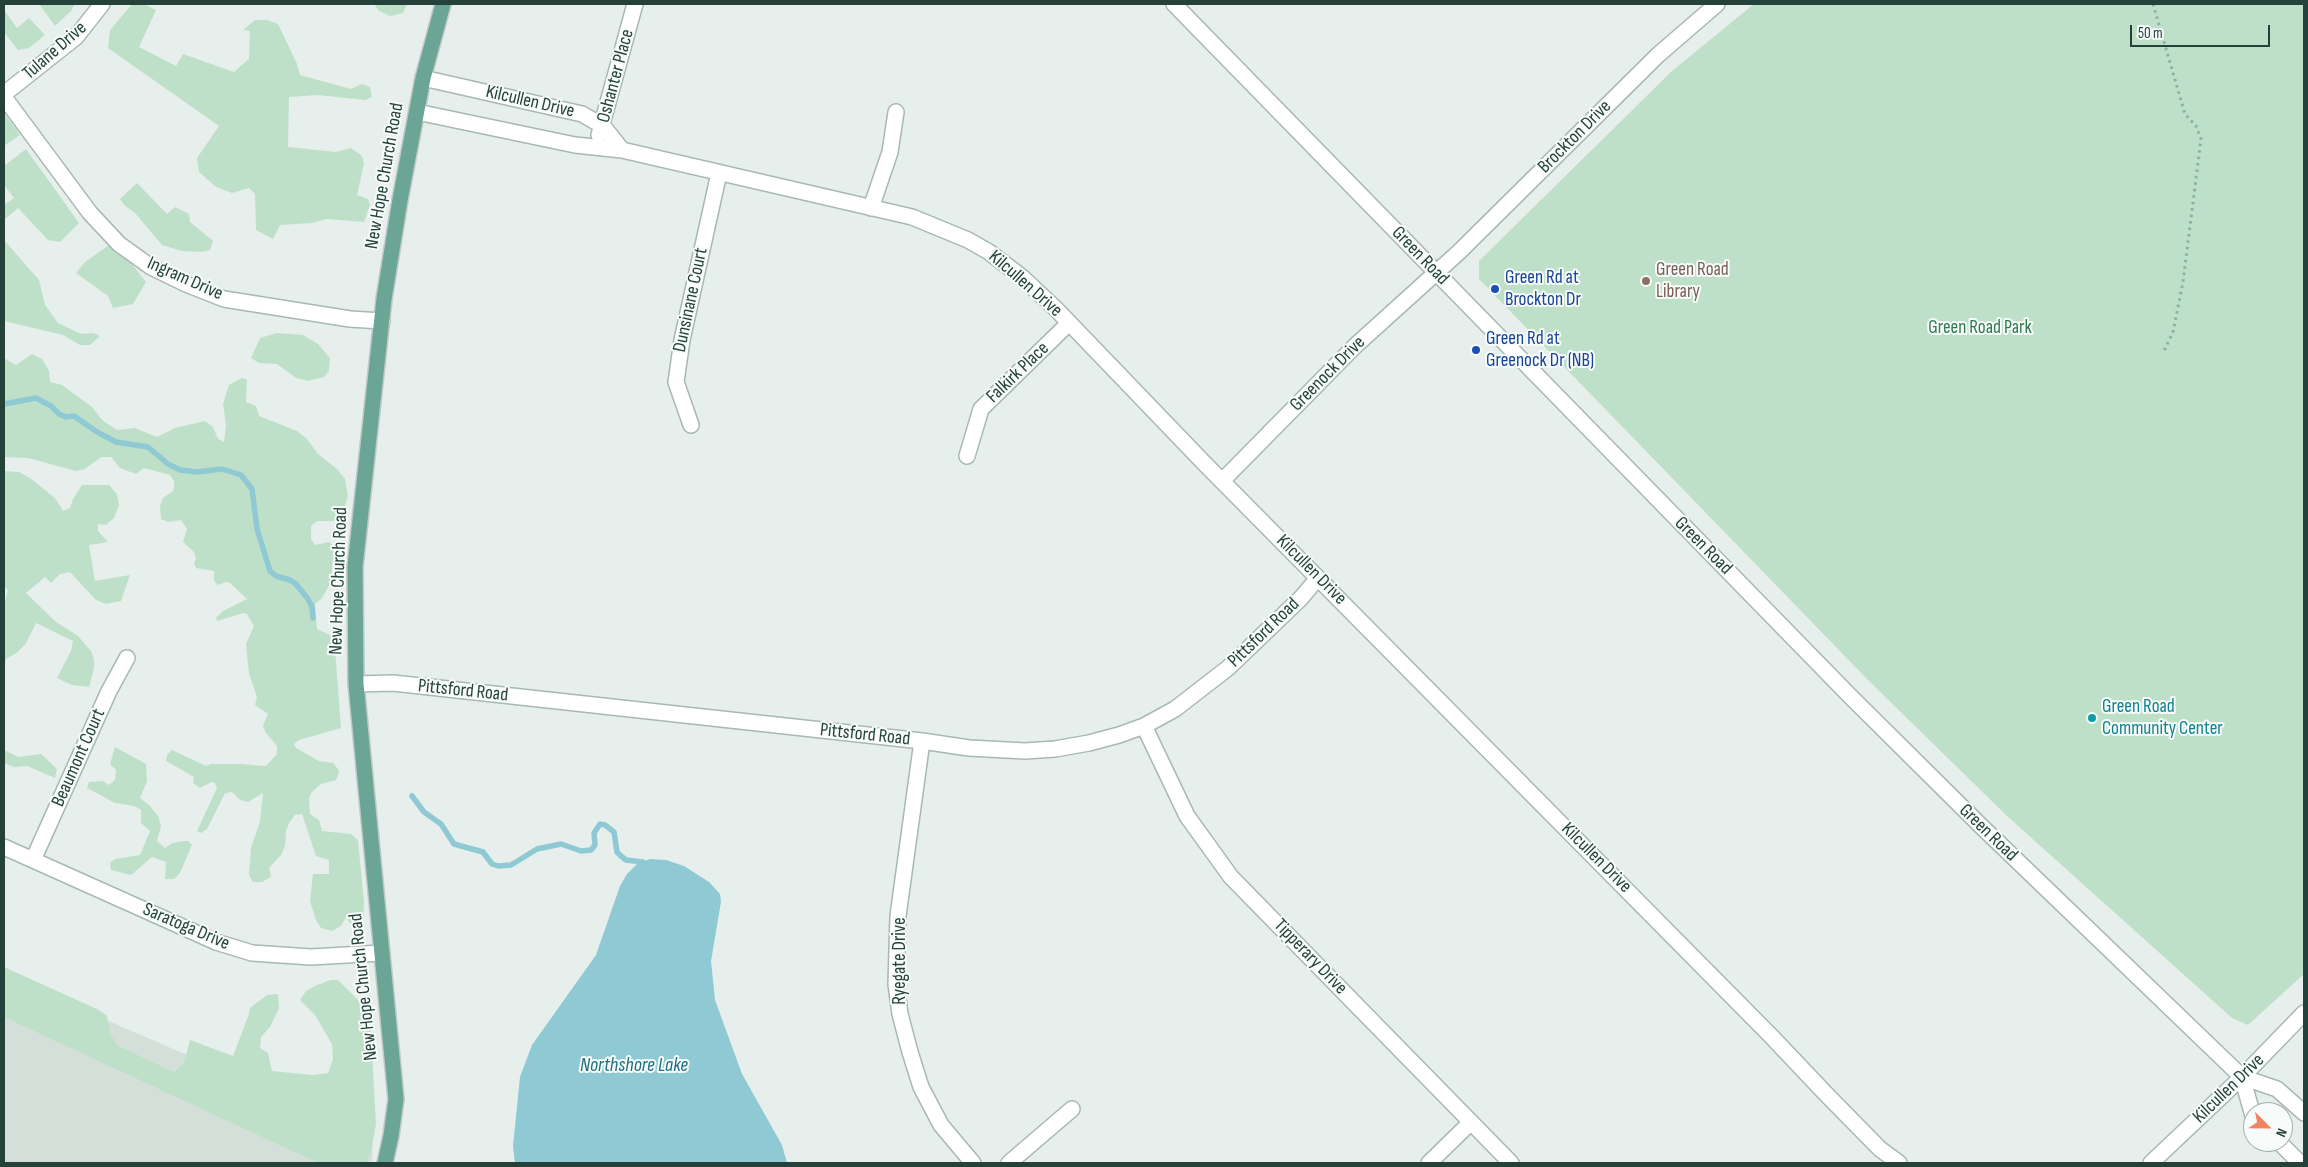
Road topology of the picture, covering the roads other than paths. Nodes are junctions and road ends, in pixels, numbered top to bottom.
1 (102, 4) edge
2 (443, 4) edge
3 (635, 4) edge
4 (1174, 4) edge
5 (1717, 4) edge
6 (424, 78) junction
7 (4, 95) edge
8 (417, 112) junction
9 (896, 112) dead end
10 (603, 126) junction
11 (594, 148) junction
12 (622, 150) junction
13 (719, 173) junction
14 (871, 208) junction
15 (1436, 272) junction
16 (382, 321) junction
17 (1068, 323) junction
18 (691, 424) dead end
19 (967, 456) dead end
20 (1223, 480) junction
21 (1318, 578) junction
22 (127, 658) dead end
23 (356, 684) junction
24 (1144, 726) junction
25 (922, 741) junction
26 (4, 847) edge
27 (33, 860) junction
28 (381, 953) junction
29 (2304, 1013) edge
30 (2242, 1077) junction
31 (2249, 1102) edge
32 (1072, 1109) dead end
33 (2304, 1113) edge
34 (1471, 1122) junction
35 (2289, 1152) edge
36 (385, 1163) edge
37 (973, 1163) edge
38 (1009, 1163) edge
39 (1429, 1163) edge
40 (1511, 1163) edge
41 (1899, 1163) edge
42 (2151, 1163) edge
43 (2300, 1163) edge

1 - 7 street, Tulane Drive
2 - 6 main road, New Hope Church Road
3 - 10 street, Oshanter Place
4 - 15 street, Green Road
5 - 15 street, Brockton Drive
6 - 8 main road, New Hope Church Road
6 - 10 street, Kilcullen Drive
7 - 16 street, Ingram Drive
8 - 11 street, Kilcullen Drive
8 - 16 main road, New Hope Church Road
9 - 14 street
10 - 11 street, Oshanter Place
10 - 12 street, Kilcullen Drive
11 - 12 street, Kilcullen Drive
12 - 13 street, Kilcullen Drive
13 - 14 street, Kilcullen Drive
13 - 18 street, Dunsinane Court
14 - 17 street, Kilcullen Drive
15 - 20 street, Greenock Drive
15 - 30 street, Green Road
16 - 23 main road, New Hope Church Road
17 - 19 street, Falkirk Place
17 - 20 street, Kilcullen Drive
20 - 21 street, Kilcullen Drive
21 - 24 street, Pittsford Road
21 - 41 street, Kilcullen Drive
22 - 27 street, Beaumont Court
23 - 25 street, Pittsford Road
23 - 28 main road, New Hope Church Road
24 - 25 street, Pittsford Road
24 - 34 street, Tipperary Drive
25 - 37 street, Ryegate Drive
26 - 27 street, Saratoga Drive
27 - 28 street, Saratoga Drive
28 - 36 main road, New Hope Church Road
29 - 30 street, Kilcullen Drive
30 - 31 street
30 - 33 street, Green Road
30 - 42 street, Kilcullen Drive
32 - 38 street
34 - 39 street
34 - 40 street, Tipperary Drive
35 - 43 street

